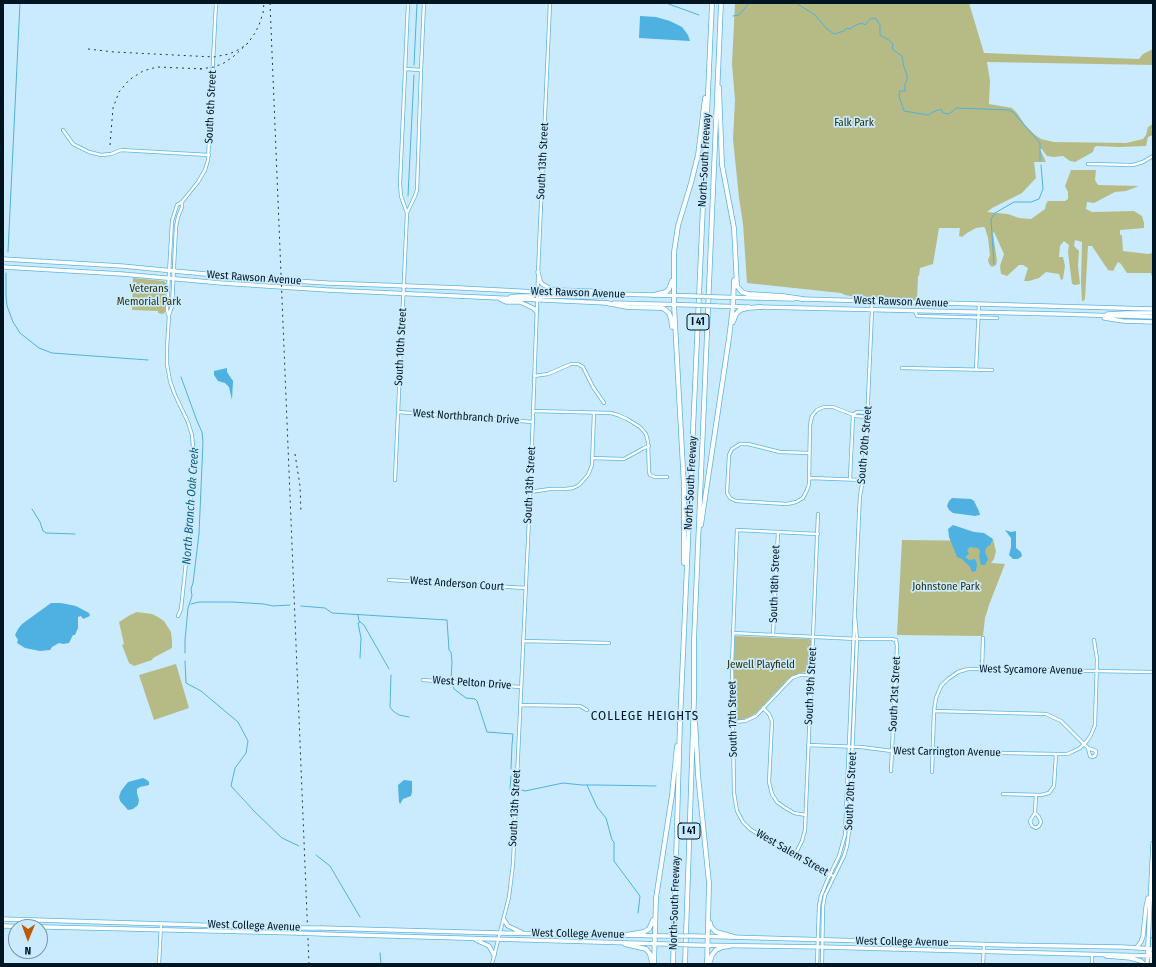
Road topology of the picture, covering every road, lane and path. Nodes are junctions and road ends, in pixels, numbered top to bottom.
1 (216, 3) edge
2 (408, 3) edge
3 (424, 3) edge
4 (550, 3) edge
5 (712, 3) edge
6 (721, 3) edge
7 (718, 52) junction
8 (709, 63) junction
9 (405, 69) junction
10 (421, 70) junction
11 (63, 130) dead end
12 (209, 155) junction
13 (1153, 156) edge
14 (1088, 164) dead end
15 (182, 202) junction
16 (407, 213) junction
17 (3, 259) edge
18 (735, 260) junction
19 (53, 262) junction
20 (3, 267) edge
21 (52, 270) junction
22 (168, 270) junction
23 (174, 271) junction
24 (538, 272) junction
25 (674, 275) junction
26 (168, 278) junction
27 (173, 279) junction
28 (404, 285) junction
29 (462, 288) junction
30 (492, 289) junction
31 (537, 292) junction
32 (404, 293) junction
33 (614, 294) junction
34 (654, 295) junction
35 (462, 296) junction
36 (674, 296) junction
37 (493, 298) junction
38 (506, 298) junction
39 (733, 298) junction
40 (802, 299) junction
41 (537, 300) junction
42 (871, 302) junction
43 (606, 303) junction
44 (674, 304) junction
45 (979, 304) junction
46 (732, 306) junction
47 (1058, 306) junction
48 (762, 307) junction
49 (1153, 309) edge
50 (872, 310) junction
51 (536, 311) junction
52 (915, 311) junction
53 (979, 312) junction
54 (1153, 313) edge
55 (1058, 314) junction
56 (169, 315) junction
57 (1090, 316) junction
58 (1101, 316) junction
59 (1153, 317) edge
60 (979, 318) junction
61 (996, 318) dead end
62 (1153, 322) edge
63 (729, 338) junction
64 (676, 351) junction
65 (902, 368) dead end
66 (976, 370) junction
67 (992, 370) dead end
68 (534, 376) junction
69 (604, 403) dead end
70 (533, 411) junction
71 (398, 412) junction
72 (594, 413) junction
73 (868, 413) junction
74 (853, 414) junction
75 (868, 417) junction
76 (533, 422) junction
77 (649, 446) junction
78 (809, 454) junction
79 (592, 458) junction
80 (667, 477) dead end
81 (810, 478) junction
82 (850, 479) junction
83 (396, 480) dead end
84 (863, 480) junction
85 (530, 492) junction
86 (818, 514) dead end
87 (778, 532) junction
88 (818, 534) junction
89 (697, 552) junction
90 (389, 580) dead end
91 (686, 581) junction
92 (526, 588) junction
93 (178, 616) dead end
94 (733, 633) junction
95 (773, 635) junction
96 (814, 637) junction
97 (983, 638) dead end
98 (855, 639) junction
99 (1094, 640) dead end
100 (523, 641) junction
101 (609, 643) dead end
102 (982, 669) junction
103 (1097, 670) junction
104 (1153, 672) edge
105 (812, 675) junction
106 (423, 680) dead end
107 (521, 686) junction
108 (694, 698) junction
109 (520, 705) junction
110 (763, 708) junction
111 (587, 710) dead end
112 (934, 711) junction
113 (680, 722) junction
114 (733, 722) junction
115 (808, 745) junction
116 (1084, 745) junction
117 (848, 747) junction
118 (852, 747) junction
119 (1088, 748) dead end
120 (892, 751) junction
121 (932, 752) junction
122 (1056, 754) junction
123 (892, 771) dead end
124 (932, 772) dead end
125 (1003, 794) dead end
126 (1036, 795) junction
127 (737, 811) joint
128 (1035, 813) junction
129 (806, 815) junction
130 (1153, 843) edge
131 (795, 855) junction
132 (1152, 866) junction
133 (830, 875) junction
134 (833, 876) junction
135 (1153, 879) edge
136 (1150, 889) junction
137 (709, 913) junction
138 (655, 914) junction
139 (3, 919) edge
140 (504, 920) junction
141 (161, 924) junction
142 (3, 926) edge
143 (160, 929) junction
144 (479, 932) junction
145 (500, 933) junction
146 (526, 934) junction
147 (626, 935) junction
148 (655, 935) junction
149 (708, 936) junction
150 (734, 937) junction
151 (477, 939) junction
152 (1153, 939) edge
153 (498, 940) junction
154 (820, 940) junction
155 (625, 944) junction
156 (655, 944) junction
157 (708, 945) junction
158 (984, 945) junction
159 (730, 946) junction
160 (818, 947) junction
161 (822, 947) junction
162 (1136, 948) junction
163 (1147, 948) junction
164 (1153, 949) edge
165 (984, 951) junction
166 (1095, 954) junction
167 (494, 955) junction
168 (1150, 956) edge
169 (159, 964) edge
170 (492, 964) edge
171 (653, 964) edge
172 (673, 964) edge
173 (685, 964) edge
174 (708, 964) edge
175 (817, 964) edge
176 (822, 964) edge
177 (984, 964) edge
178 (1092, 964) edge
179 (1146, 964) edge
180 (1152, 964) edge

1 - 12 street, South 6th Street
2 - 9 street, South 10th Street
3 - 10 street, South 10th Street
4 - 24 street, South 13th Street
5 - 8 highway, North-South Freeway / I 41
6 - 7 highway, North-South Freeway / I 41
7 - 18 highway
7 - 89 highway, North-South Freeway / I 41
8 - 25 highway
8 - 91 highway, North-South Freeway / I 41
9 - 10 street
9 - 16 street, South 10th Street
10 - 16 street, South 10th Street
11 - 12 street
12 - 15 street, South 6th Street
13 - 14 street
15 - 22 street, South 6th Street
15 - 23 street, South 6th Street
16 - 28 street, South 10th Street
17 - 19 main road, West Rawson Avenue
18 - 39 highway
18 - 40 highway
19 - 21 main road
19 - 22 main road, West Rawson Avenue
20 - 21 main road, West Rawson Avenue
21 - 26 main road, West Rawson Avenue
22 - 23 main road, West Rawson Avenue
22 - 26 street, South 6th Street
23 - 27 street, South 6th Street
23 - 28 main road, West Rawson Avenue
24 - 31 street, South 13th Street
24 - 33 main road
25 - 34 highway
25 - 36 highway
26 - 27 main road, West Rawson Avenue
26 - 56 street, South 6th Street
27 - 32 main road, West Rawson Avenue
27 - 56 street, South 6th Street
28 - 29 main road, West Rawson Avenue
28 - 32 street, South 10th Street
29 - 30 main road, West Rawson Avenue
29 - 35 main road
30 - 31 main road, West Rawson Avenue
30 - 37 main road
31 - 33 main road, West Rawson Avenue
31 - 38 main road
31 - 41 street, South 13th Street
32 - 35 main road, West Rawson Avenue
32 - 71 street, South 10th Street
33 - 34 main road, West Rawson Avenue
33 - 41 main road
34 - 36 main road, West Rawson Avenue
35 - 37 main road, West Rawson Avenue
36 - 39 main road, West Rawson Avenue, bridge
36 - 44 highway
37 - 38 main road, West Rawson Avenue
37 - 51 main road
38 - 41 main road, West Rawson Avenue
39 - 40 main road, West Rawson Avenue
39 - 46 highway
40 - 42 main road, West Rawson Avenue
41 - 43 main road, West Rawson Avenue
41 - 51 street, South 13th Street
42 - 45 main road, West Rawson Avenue
42 - 50 street, South 20th Street
43 - 44 main road, West Rawson Avenue
43 - 64 highway
44 - 46 main road, West Rawson Avenue, bridge
44 - 64 highway
45 - 47 main road, West Rawson Avenue
45 - 53 street
46 - 48 main road, West Rawson Avenue
46 - 63 highway
47 - 49 main road, West Rawson Avenue
47 - 55 main road
48 - 50 main road, West Rawson Avenue
48 - 63 highway
50 - 52 main road, West Rawson Avenue
50 - 73 street, South 20th Street
51 - 68 street, South 13th Street
52 - 53 main road, West Rawson Avenue
52 - 60 street
53 - 55 main road, West Rawson Avenue
53 - 60 street
54 - 58 main road
55 - 57 main road, West Rawson Avenue
56 - 93 street, South 6th Street
57 - 58 main road, West Rawson Avenue
57 - 62 main road
58 - 59 main road, West Rawson Avenue
60 - 61 street
60 - 66 street
63 - 89 highway
64 - 91 highway
65 - 66 street
66 - 67 street
68 - 69 street
68 - 70 street, South 13th Street
70 - 72 street
70 - 76 street, South 13th Street
71 - 76 street, West Northbranch Drive
71 - 83 street, South 10th Street
72 - 77 street
72 - 79 street
73 - 74 street
73 - 75 street, South 20th Street
74 - 75 street
74 - 78 street
74 - 82 street
75 - 84 street, South 20th Street
76 - 85 street, South 13th Street
77 - 79 street
77 - 80 street
78 - 81 street
78 - 81 street
79 - 85 street
81 - 82 street
82 - 84 street
84 - 98 street, South 20th Street
85 - 92 street, South 13th Street
86 - 88 street, South 19th Street
87 - 88 street
87 - 94 street, South 17th Street
87 - 95 street, South 18th Street
88 - 96 street, South 19th Street
89 - 108 highway, North-South Freeway / I 41
90 - 92 street, West Anderson Court
91 - 113 highway, North-South Freeway / I 41
92 - 100 street, South 13th Street
94 - 95 street
94 - 114 street, South 17th Street
95 - 96 street
96 - 98 street
96 - 105 street, South 19th Street
97 - 102 street
98 - 117 street, South 20th Street
98 - 118 street, South 20th Street
98 - 120 street, South 21st Street
99 - 103 street
100 - 101 street
100 - 107 street, South 13th Street
102 - 103 street, West Sycamore Avenue
102 - 112 street, West Sycamore Avenue
103 - 104 street, West Sycamore Avenue
103 - 116 street
105 - 110 street
105 - 115 street, South 19th Street
106 - 107 street, West Pelton Drive
107 - 109 street, South 13th Street
108 - 137 highway
108 - 173 highway, North-South Freeway / I 41
109 - 111 street
109 - 140 street, South 13th Street
110 - 114 street
110 - 129 street
112 - 116 street
112 - 121 street, West Sycamore Avenue
113 - 138 highway
113 - 172 highway, North-South Freeway / I 41
114 - 127 street, South 17th Street
115 - 117 street, West Carrington Avenue
115 - 129 street, South 19th Street
116 - 119 street
116 - 122 street, West Carrington Avenue
117 - 118 street, West Carrington Avenue
117 - 133 street, South 20th Street
118 - 120 street, West Carrington Avenue
118 - 134 street, South 20th Street
120 - 121 street, West Carrington Avenue
120 - 123 street, South 21st Street
121 - 122 street, West Carrington Avenue
121 - 124 street, West Sycamore Avenue
122 - 126 street
125 - 126 street
126 - 128 street
127 - 131 street, West Salem Street
128 - 128 street
129 - 131 street, South 19th Street
130 - 132 main road
131 - 133 street, West Salem Street
132 - 135 main road
132 - 136 main road
133 - 134 street, West Salem Street
133 - 154 street, South 20th Street
134 - 154 street, South 20th Street
136 - 162 main road
136 - 163 main road
137 - 149 highway
137 - 150 highway
138 - 147 highway
138 - 148 highway
139 - 141 main road, West College Avenue
140 - 145 street, South 13th Street
140 - 146 main road
141 - 143 street
141 - 144 main road, West College Avenue, bridge
142 - 143 main road, West College Avenue
143 - 151 main road, West College Avenue, bridge
143 - 169 street
144 - 145 main road, West College Avenue
144 - 151 main road
145 - 146 main road, West College Avenue
145 - 153 street, South 13th Street
146 - 147 main road, West College Avenue
147 - 148 main road, West College Avenue
148 - 149 main road, West College Avenue, bridge
148 - 156 highway
149 - 150 main road, West College Avenue
149 - 157 highway
150 - 154 main road, West College Avenue
151 - 153 main road, West College Avenue
151 - 167 main road
152 - 164 main road
153 - 155 main road, West College Avenue
153 - 167 street, South 13th Street
154 - 158 main road, West College Avenue
154 - 160 street, South 20th Street
154 - 161 street, South 20th Street
155 - 156 main road, West College Avenue
155 - 171 highway
156 - 157 main road, West College Avenue, bridge
156 - 171 highway
157 - 159 main road, West College Avenue
157 - 174 highway
158 - 162 main road, West College Avenue
158 - 165 street
159 - 160 main road, West College Avenue
159 - 174 highway
160 - 161 main road, West College Avenue
160 - 175 street, South 20th Street
161 - 165 main road, West College Avenue
161 - 176 street, South 20th Street
162 - 163 main road, West College Avenue
163 - 164 main road, West College Avenue
163 - 168 main road
165 - 166 main road, West College Avenue
165 - 177 street
166 - 168 main road, West College Avenue
166 - 178 street
166 - 179 main road
167 - 170 street, South 13th Street
168 - 179 main road
168 - 180 main road

